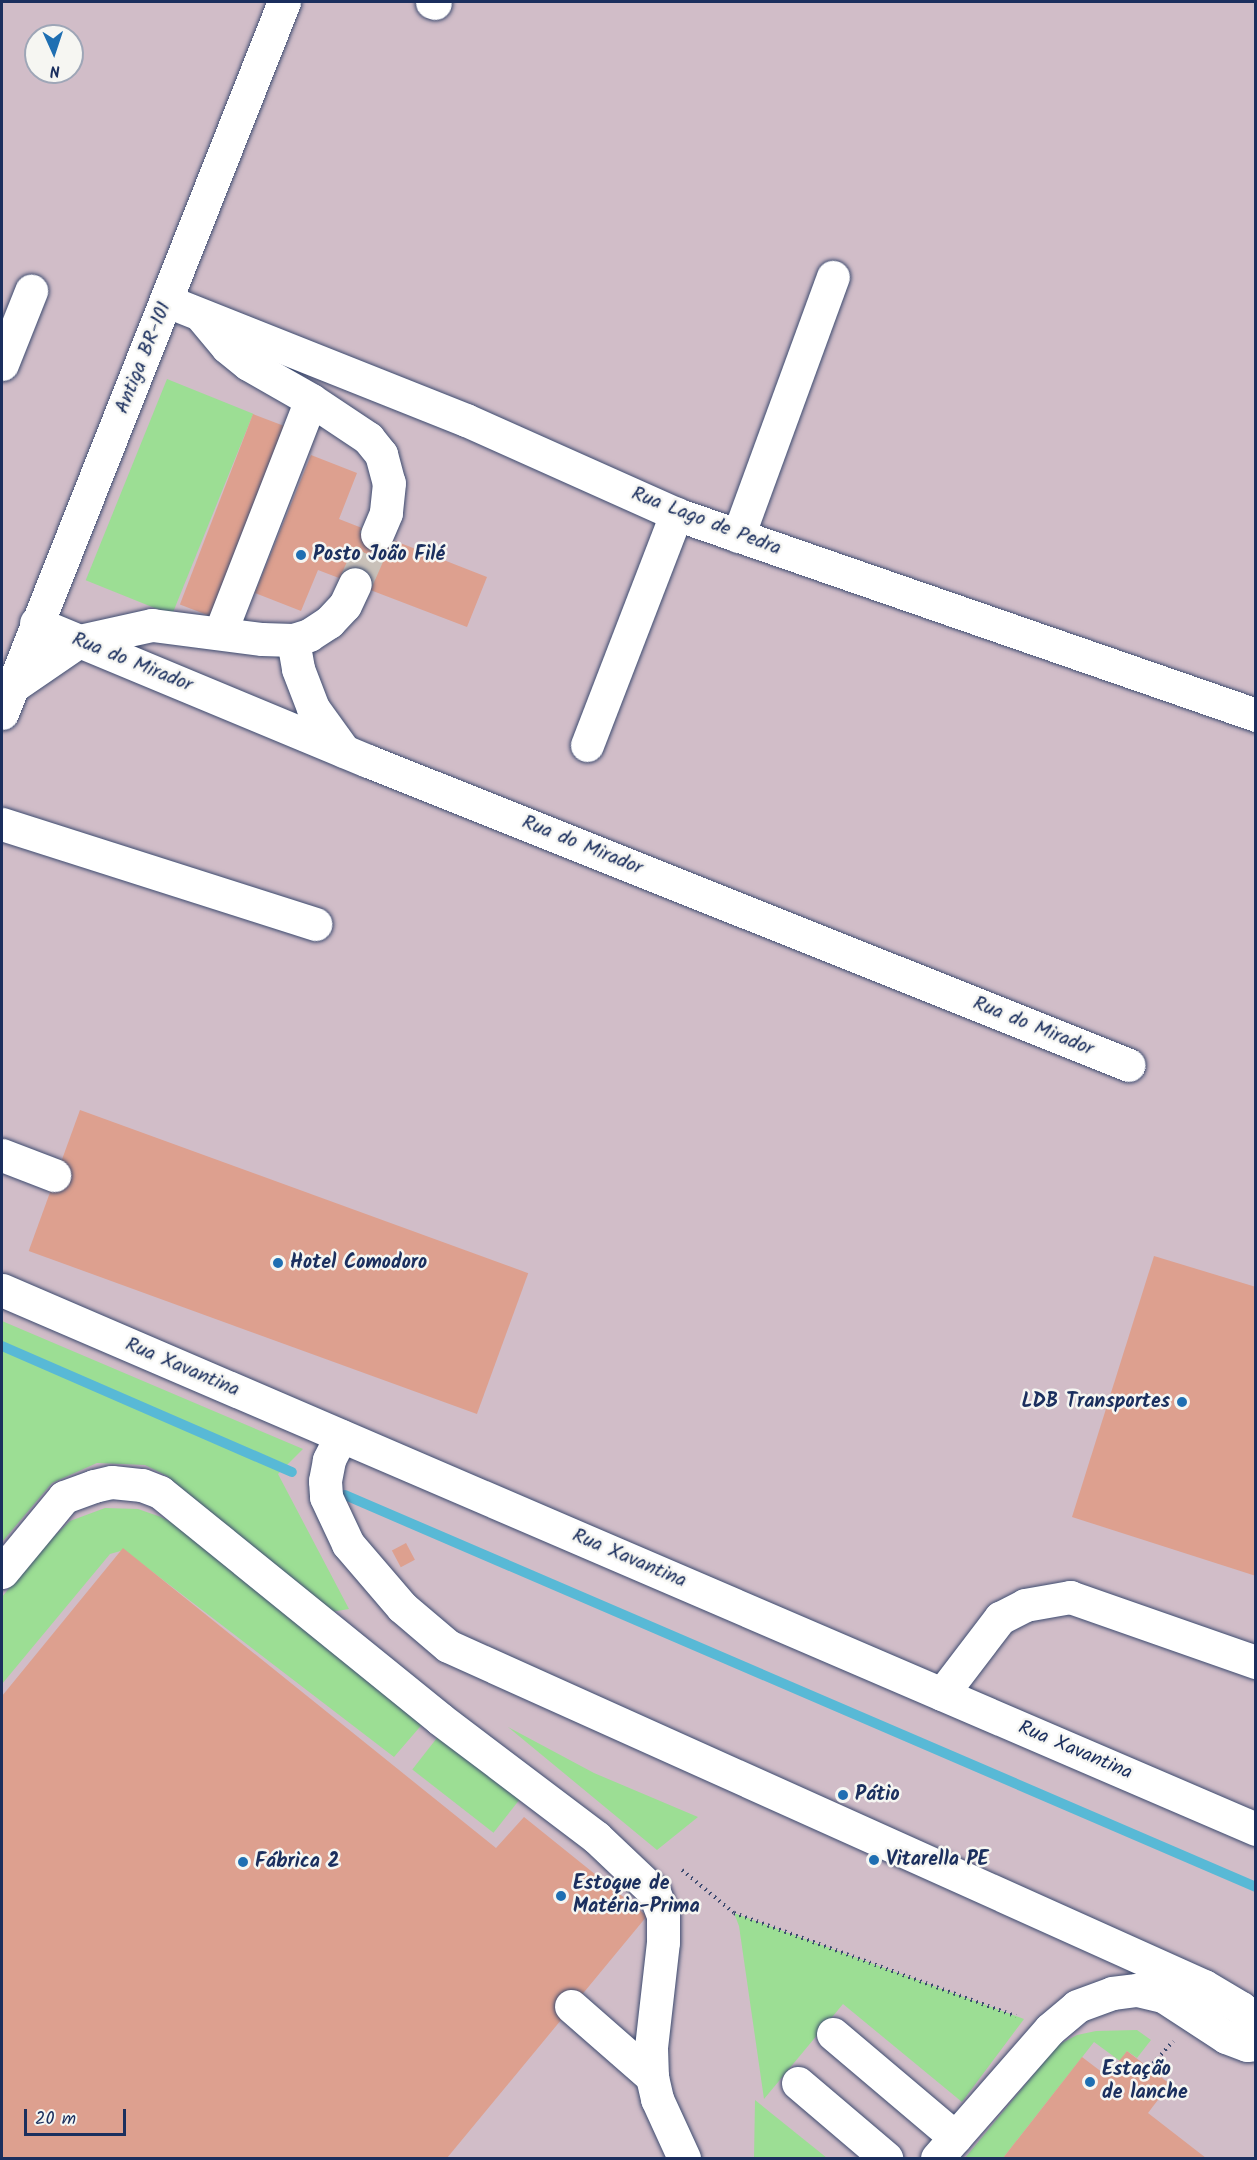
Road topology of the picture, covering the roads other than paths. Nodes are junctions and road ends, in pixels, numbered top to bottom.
1 (284, 2) edge
2 (832, 277) dead end
3 (31, 291) dead end
4 (167, 301) junction
5 (198, 313) junction
6 (2, 364) edge
7 (311, 400) junction
8 (676, 514) junction
9 (377, 534) tunnel mouth
10 (738, 536) junction
11 (355, 584) tunnel mouth
12 (36, 623) junction
13 (220, 633) junction
14 (293, 640) junction
15 (79, 641) junction
16 (7, 700) edge
17 (1256, 715) edge
18 (587, 745) dead end
19 (344, 751) junction
20 (2, 824) edge
21 (315, 924) dead end
22 (1129, 1065) dead end
23 (9, 1155) edge
24 (54, 1175) dead end
25 (2, 1290) edge
26 (335, 1448) junction
27 (2, 1572) edge
28 (1256, 1662) edge
29 (942, 1694) junction
30 (1256, 1829) edge
31 (571, 2006) dead end
32 (1256, 2021) edge
33 (834, 2034) dead end
34 (1256, 2044) edge
35 (652, 2077) junction
36 (798, 2082) dead end
37 (946, 2148) edge
38 (684, 2158) edge
39 (886, 2158) edge

1 - 4 main road, Antiga BR-101
2 - 10 main road
3 - 6 main road
4 - 5 main road, Rua Lago de Pedra
4 - 12 main road, Antiga BR-101
5 - 7 main road
5 - 8 main road, Rua Lago de Pedra
7 - 9 main road
7 - 13 main road
8 - 10 main road, Rua Lago de Pedra
8 - 18 main road
10 - 17 main road, Rua Lago de Pedra
11 - 14 main road
12 - 15 main road, Rua do Mirador
12 - 16 main road, Antiga BR-101
13 - 14 main road
13 - 15 main road
14 - 19 main road
15 - 16 main road
15 - 19 main road, Rua do Mirador
19 - 22 main road, Rua do Mirador
20 - 21 main road
23 - 24 main road
25 - 26 main road, Rua Xavantina
26 - 29 main road, Rua Xavantina
26 - 32 main road
27 - 35 main road
28 - 29 main road
29 - 30 main road, Rua Xavantina
31 - 35 main road
33 - 37 main road
34 - 37 main road
35 - 38 main road
36 - 39 main road

